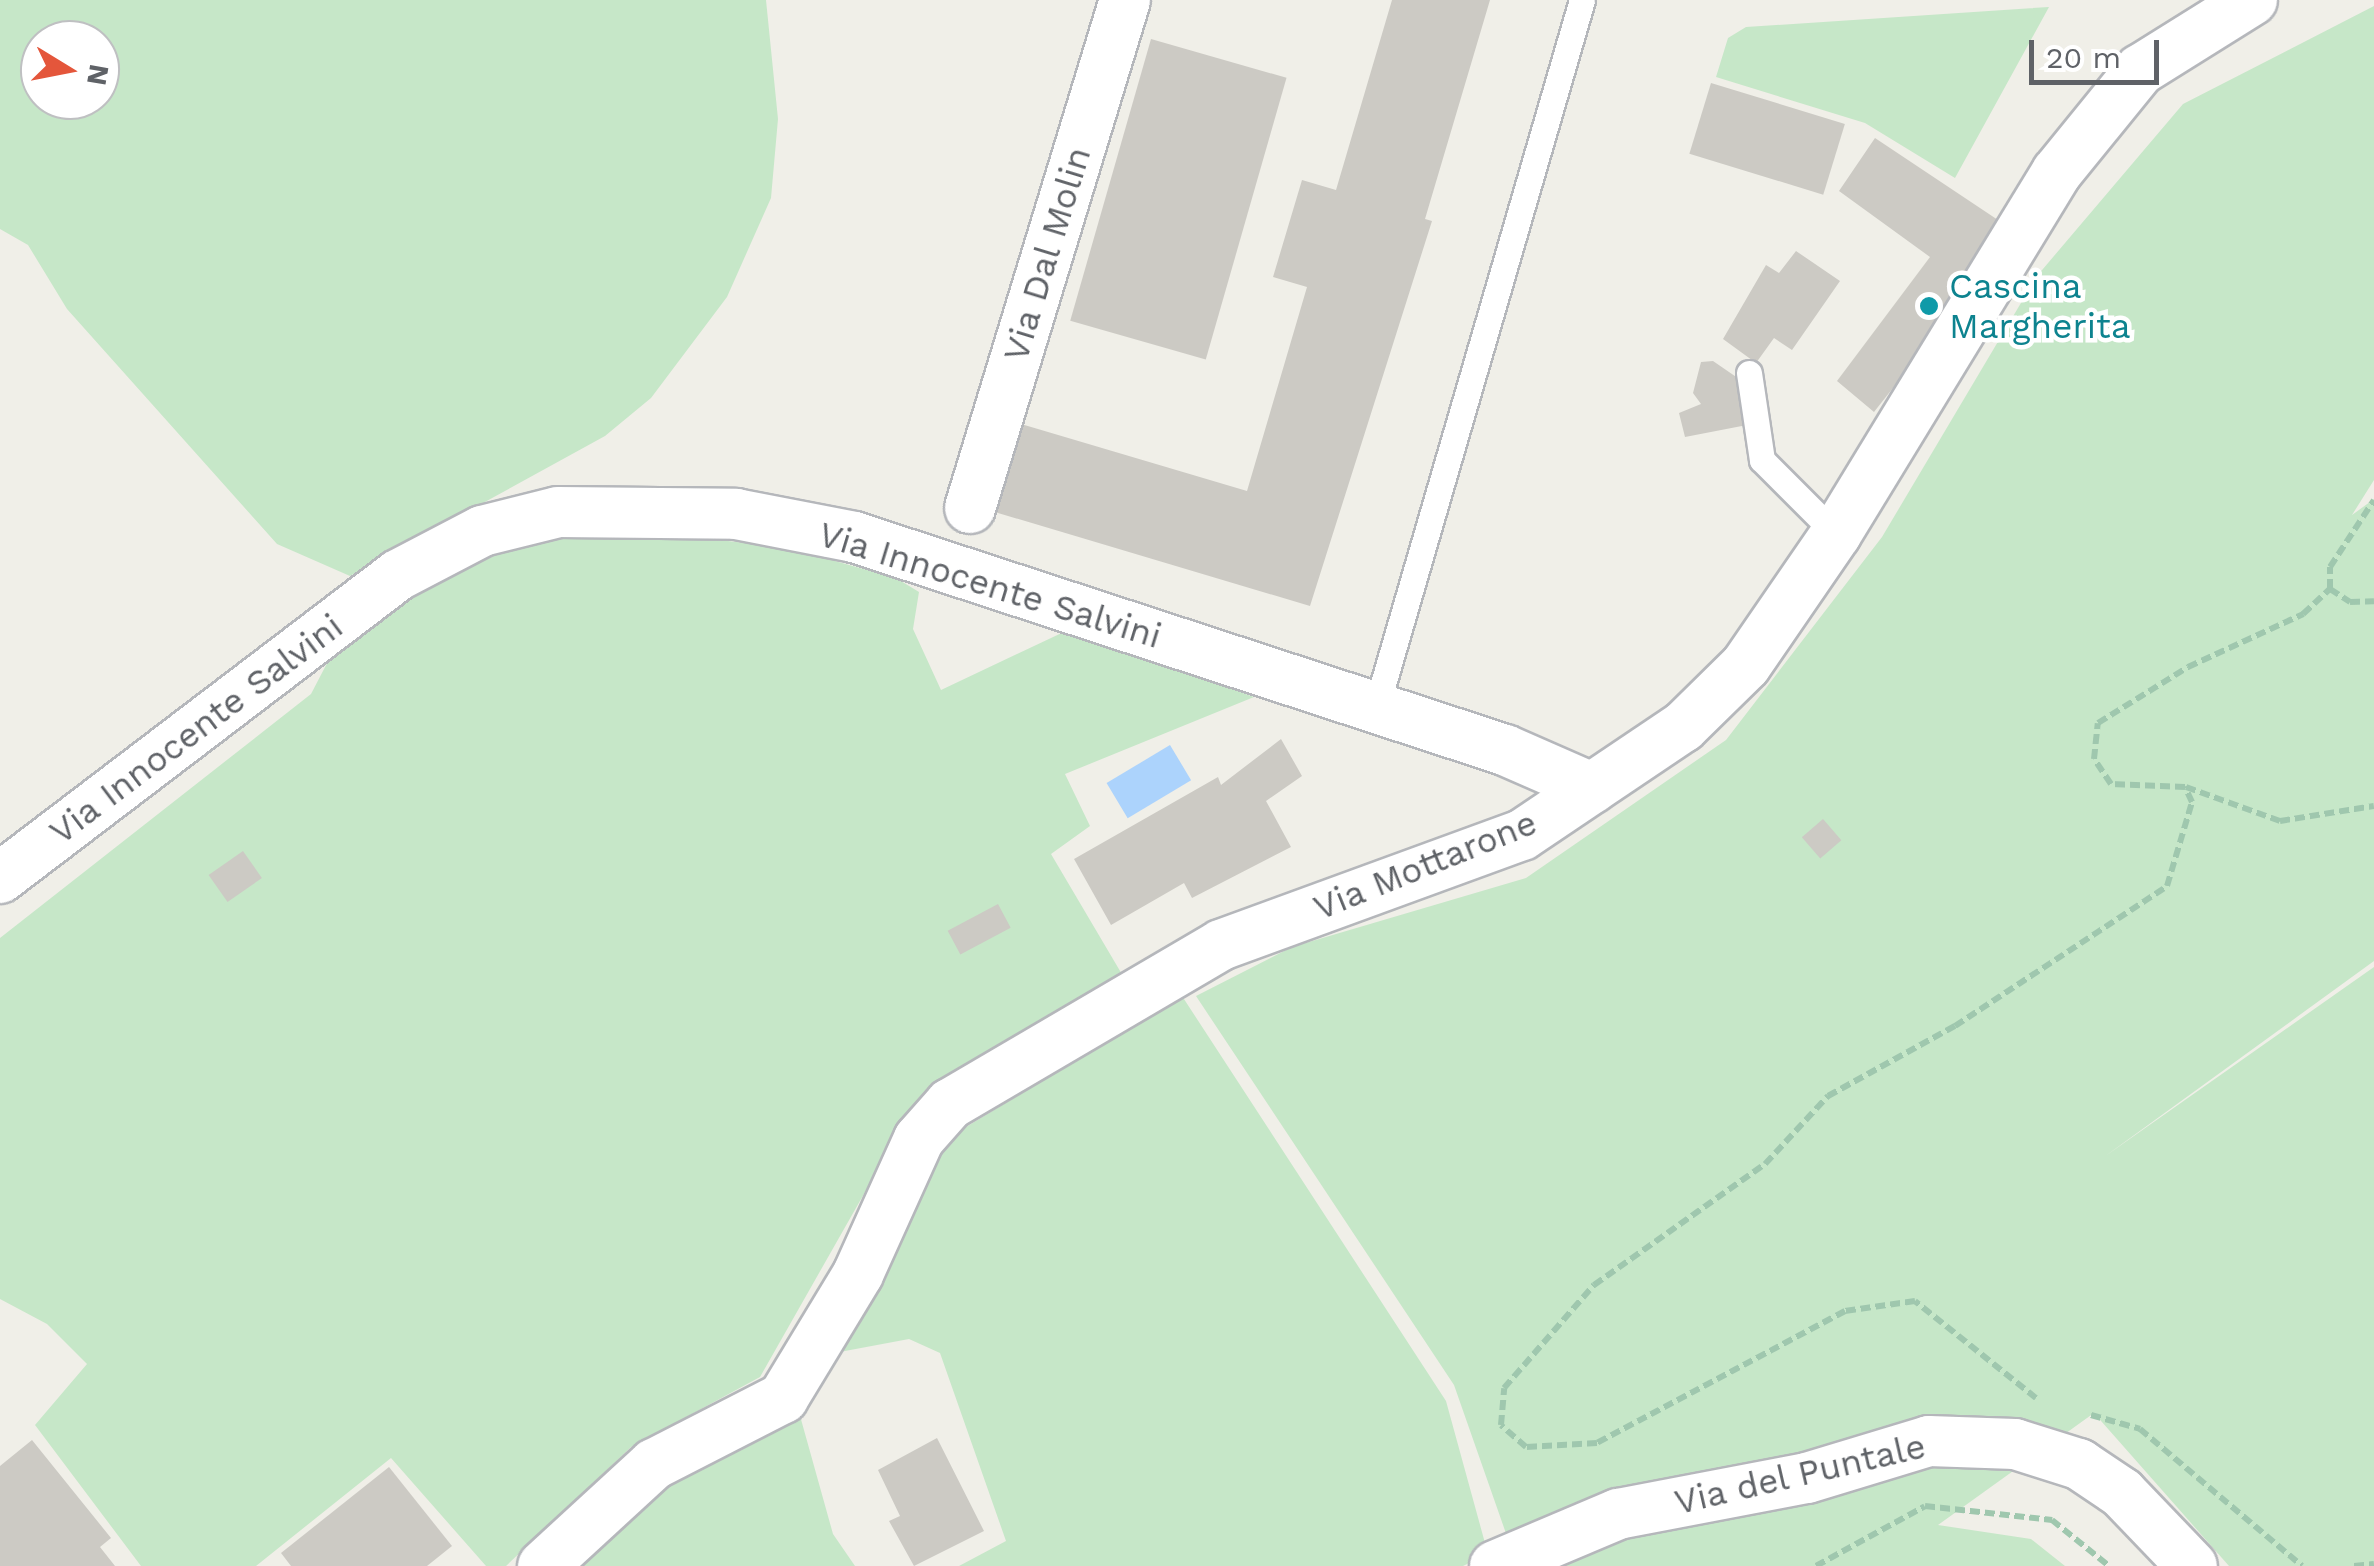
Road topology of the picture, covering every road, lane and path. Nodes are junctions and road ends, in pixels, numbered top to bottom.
1 (1125, 0) edge
2 (1582, 0) edge
3 (2252, 0) edge
4 (1749, 372) dead end
5 (2374, 500) edge
6 (970, 508) dead end
7 (1836, 534) junction
8 (2330, 589) junction
9 (2374, 600) edge
10 (1376, 708) junction
11 (2185, 787) junction
12 (1592, 788) junction
13 (2374, 806) edge
14 (0, 878) edge
15 (2052, 1403) dead end
16 (2070, 1408) dead end
17 (2374, 1564) edge
18 (543, 1566) edge
19 (1495, 1566) edge
20 (1816, 1566) edge
21 (2109, 1566) edge
22 (2192, 1566) edge
23 (2302, 1566) edge
24 (2354, 1566) edge

1 - 6 street, Via Dal Molin
2 - 10 lane
3 - 7 street, Via Mottarone
4 - 7 lane
5 - 8 path
7 - 12 street, Via Mottarone
8 - 9 path
8 - 11 path
10 - 12 street, Via Innocente Salvini
10 - 14 street, Via Innocente Salvini
11 - 13 path
11 - 15 path
12 - 18 street, Via Mottarone
16 - 23 path
17 - 24 path
19 - 22 street, Via del Puntale
20 - 21 path

